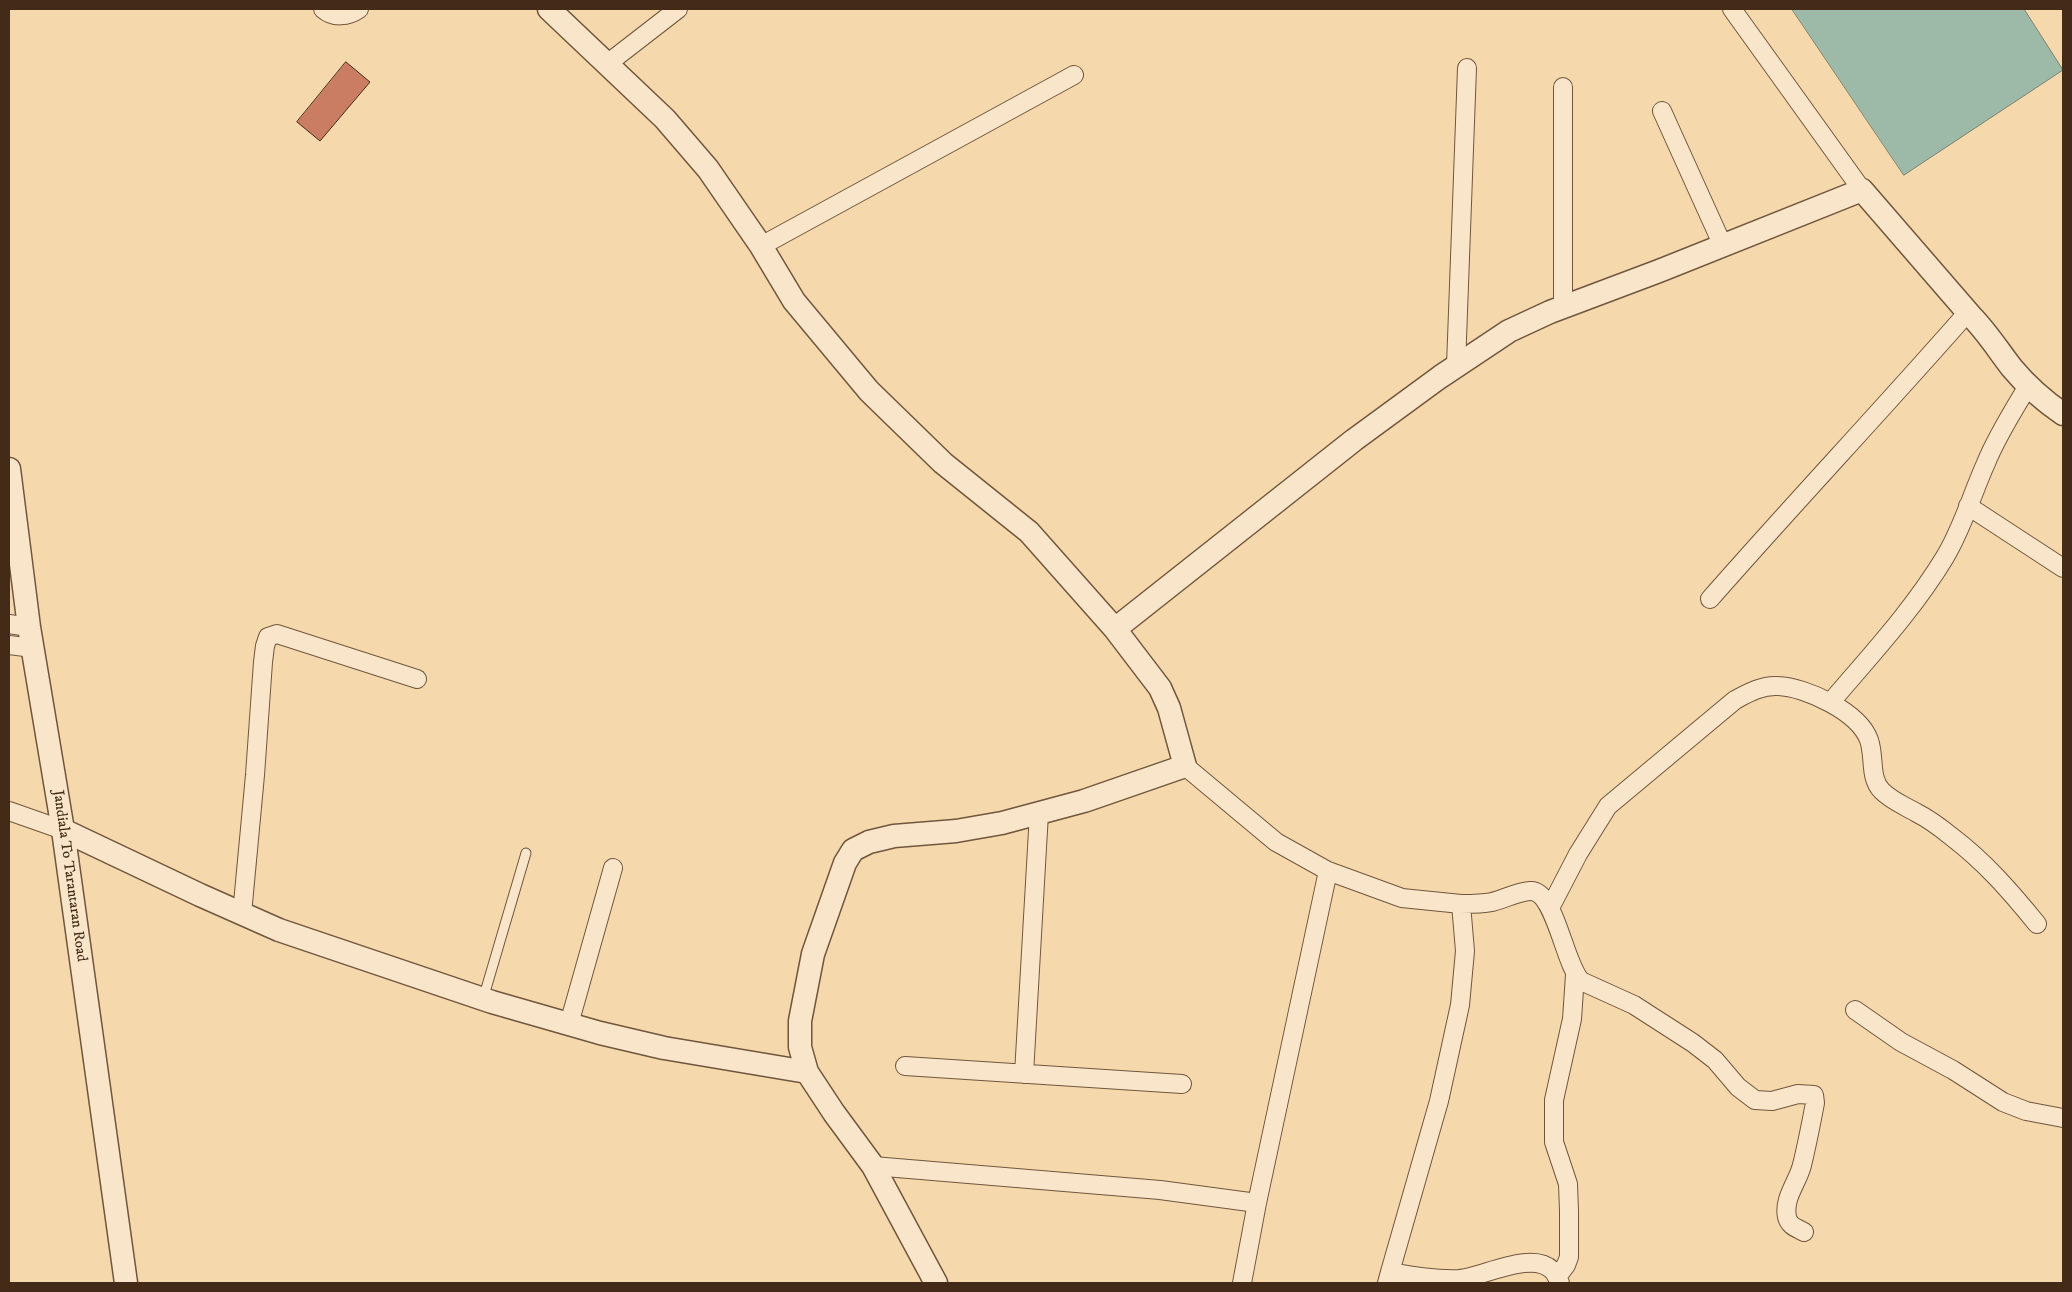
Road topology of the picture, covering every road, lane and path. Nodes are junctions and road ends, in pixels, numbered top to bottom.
1 (323, 9) edge
2 (359, 9) edge
3 (549, 9) edge
4 (678, 9) edge
5 (1732, 9) edge
6 (607, 64) junction
7 (1468, 68) dead end
8 (1074, 75) dead end
9 (1563, 87) dead end
10 (1662, 111) dead end
11 (1862, 190) junction
12 (760, 246) junction
13 (1723, 246) junction
14 (1563, 307) junction
15 (1968, 312) junction
16 (1456, 366) junction
17 (2028, 386) junction
18 (2063, 414) edge
19 (9, 469) edge
20 (1968, 506) junction
21 (2063, 568) edge
22 (1710, 599) dead end
23 (1115, 629) junction
24 (24, 633) edge
25 (9, 645) edge
26 (418, 680) dead end
27 (1830, 703) junction
28 (1185, 766) junction
29 (9, 810) edge
30 (1039, 812) junction
31 (64, 830) junction
32 (526, 853) dead end
33 (614, 868) dead end
34 (1328, 871) junction
35 (1461, 904) junction
36 (1550, 908) junction
37 (242, 914) junction
38 (2037, 924) dead end
39 (1575, 974) junction
40 (483, 999) junction
41 (1855, 1010) dead end
42 (570, 1024) junction
43 (905, 1066) dead end
44 (807, 1072) junction
45 (1024, 1074) junction
46 (1182, 1084) dead end
47 (2063, 1118) edge
48 (873, 1166) junction
49 (1257, 1203) junction
50 (1804, 1232) dead end
51 (1388, 1278) edge
52 (1558, 1280) edge
53 (126, 1283) edge
54 (936, 1283) edge
55 (1242, 1283) edge

1 - 2 street
3 - 6 street
4 - 6 street
5 - 11 street
6 - 12 street
7 - 16 street
8 - 12 street
9 - 14 street
10 - 13 street
11 - 13 street
11 - 15 street
12 - 23 street
13 - 14 street
14 - 16 street
15 - 17 street
15 - 22 street
16 - 23 street
17 - 18 street
17 - 20 street
19 - 24 street, Jandiala To Tarantaran Road
20 - 21 street
20 - 27 street
23 - 28 street
24 - 25 street
24 - 31 street, Jandiala To Tarantaran Road
26 - 37 street
27 - 36 street
27 - 38 street
28 - 30 street
28 - 34 street
29 - 31 street
30 - 44 street
30 - 45 street
31 - 37 street
31 - 53 street, Jandiala To Tarantaran Road
32 - 40 lane
33 - 42 street
34 - 35 street
34 - 49 street
35 - 36 street
35 - 51 street
36 - 39 street
37 - 40 street
39 - 50 street
39 - 52 street
40 - 42 street
41 - 47 street
42 - 44 street
43 - 45 street
44 - 48 street
45 - 46 street
48 - 49 street
48 - 54 street
49 - 55 street
51 - 52 street

